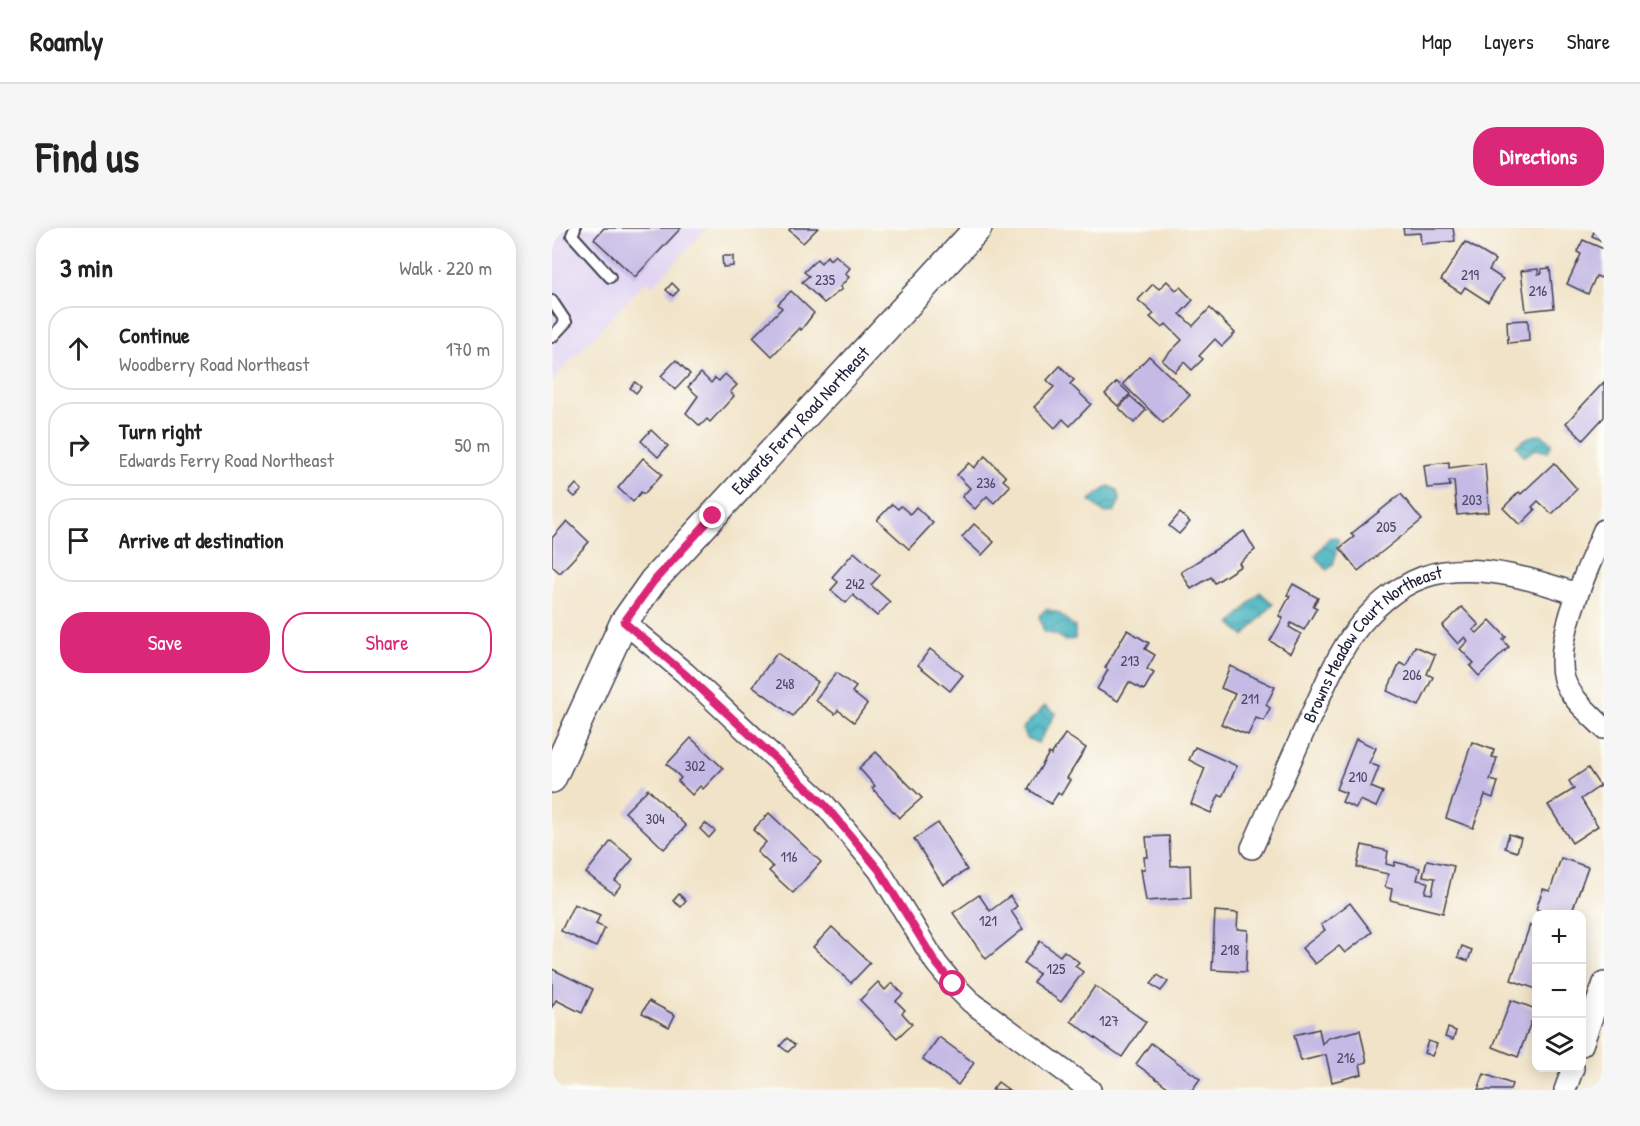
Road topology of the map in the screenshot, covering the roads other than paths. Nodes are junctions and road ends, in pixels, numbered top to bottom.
1 (574, 228) edge
2 (978, 228) edge
3 (610, 277) dead end
4 (552, 302) edge
5 (552, 337) edge
6 (1604, 530) edge
7 (1577, 594) junction
8 (624, 622) junction
9 (1604, 728) edge
10 (552, 779) edge
11 (1252, 848) dead end
12 (1604, 983) edge
13 (1586, 1032) edge
14 (1572, 1072) edge
15 (1090, 1090) edge
16 (1565, 1090) edge

1 - 3 lane
2 - 8 street, Edwards Ferry Road Northeast
4 - 5 lane
6 - 7 street
7 - 9 street
7 - 11 street, Browns Meadow Court Northeast
8 - 10 street, Edwards Ferry Road Northeast
8 - 15 street
12 - 13 street
14 - 16 street

